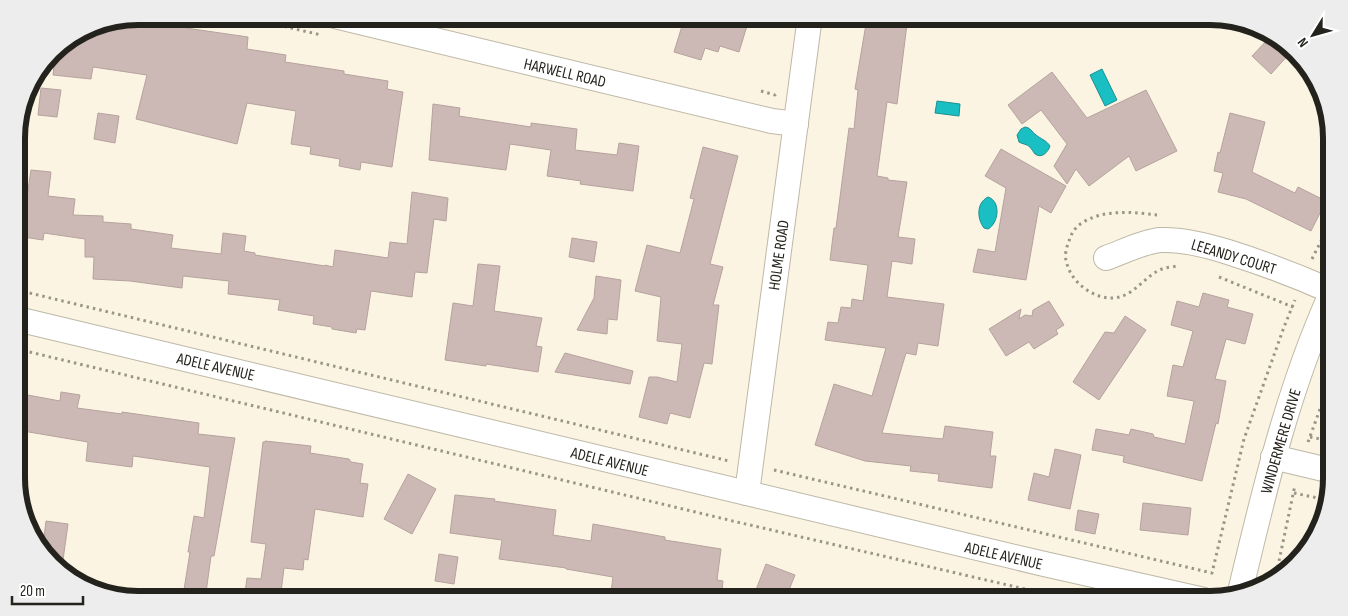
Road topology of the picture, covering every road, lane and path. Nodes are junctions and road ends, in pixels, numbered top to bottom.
1 (315, 25) edge
2 (809, 25) edge
3 (332, 27) edge
4 (777, 85) dead end
5 (756, 90) dead end
6 (796, 124) junction
7 (1323, 237) edge
8 (1106, 258) dead end
9 (1313, 258) dead end
10 (1323, 289) edge
11 (25, 292) edge
12 (1293, 306) dead end
13 (1323, 312) edge
14 (25, 321) edge
15 (25, 351) edge
16 (1323, 403) edge
17 (1310, 437) junction
18 (1323, 440) edge
19 (1308, 442) dead end
20 (1273, 457) junction
21 (728, 460) dead end
22 (775, 461) dead end
23 (1323, 469) edge
24 (1296, 483) dead end
25 (1294, 492) junction
26 (747, 493) junction
27 (1321, 499) edge
28 (1277, 569) edge
29 (1241, 586) edge
30 (1034, 591) edge
31 (1164, 591) edge

1 - 3 path
2 - 6 street, HOLME ROAD
3 - 6 street, HARWELL ROAD
4 - 5 path
6 - 26 street, HOLME ROAD
7 - 9 path
8 - 10 street, LEEANDY COURT
11 - 21 path
12 - 22 path
13 - 20 street, WINDERMERE DRIVE
14 - 26 street, ADELE AVENUE
15 - 30 path
16 - 17 path
17 - 18 path
17 - 19 path
20 - 23 street
20 - 29 street, WINDERMERE DRIVE
24 - 25 path
25 - 27 path
25 - 28 path
26 - 31 street, ADELE AVENUE

